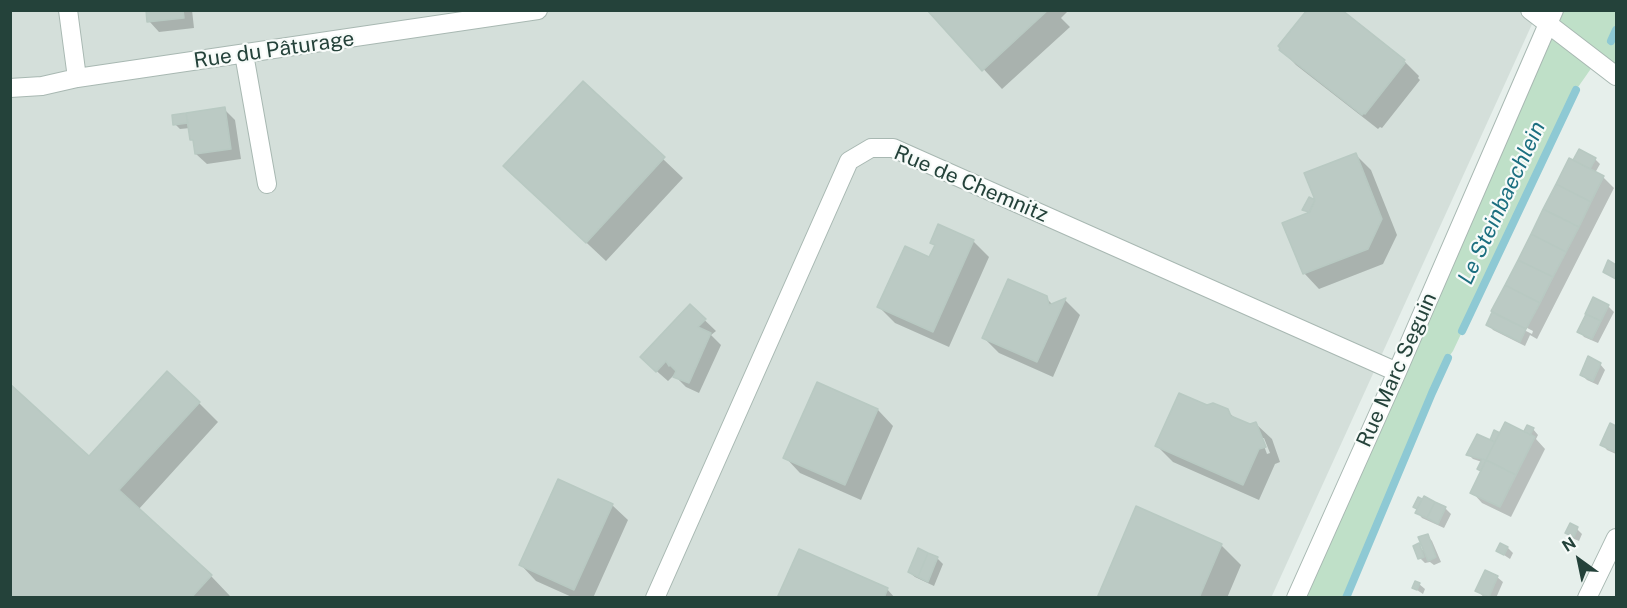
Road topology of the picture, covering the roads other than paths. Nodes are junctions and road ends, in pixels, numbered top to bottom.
1 (68, 10) edge
2 (538, 10) edge
3 (1530, 10) edge
4 (1551, 17) edge
5 (244, 54) junction
6 (1617, 76) edge
7 (76, 78) junction
8 (10, 88) edge
9 (267, 184) dead end
10 (1397, 372) junction
11 (1617, 538) edge
12 (655, 597) edge
13 (1296, 597) edge
14 (1587, 597) edge

1 - 7 street
2 - 5 street, Rue du Pâturage
3 - 4 street
4 - 6 street
4 - 10 street, Rue Marc Seguin
5 - 7 street, Rue du Pâturage
5 - 9 street
7 - 8 street, Rue du Pâturage
10 - 12 street, Rue de Chemnitz
10 - 13 street, Rue Marc Seguin
11 - 14 street

